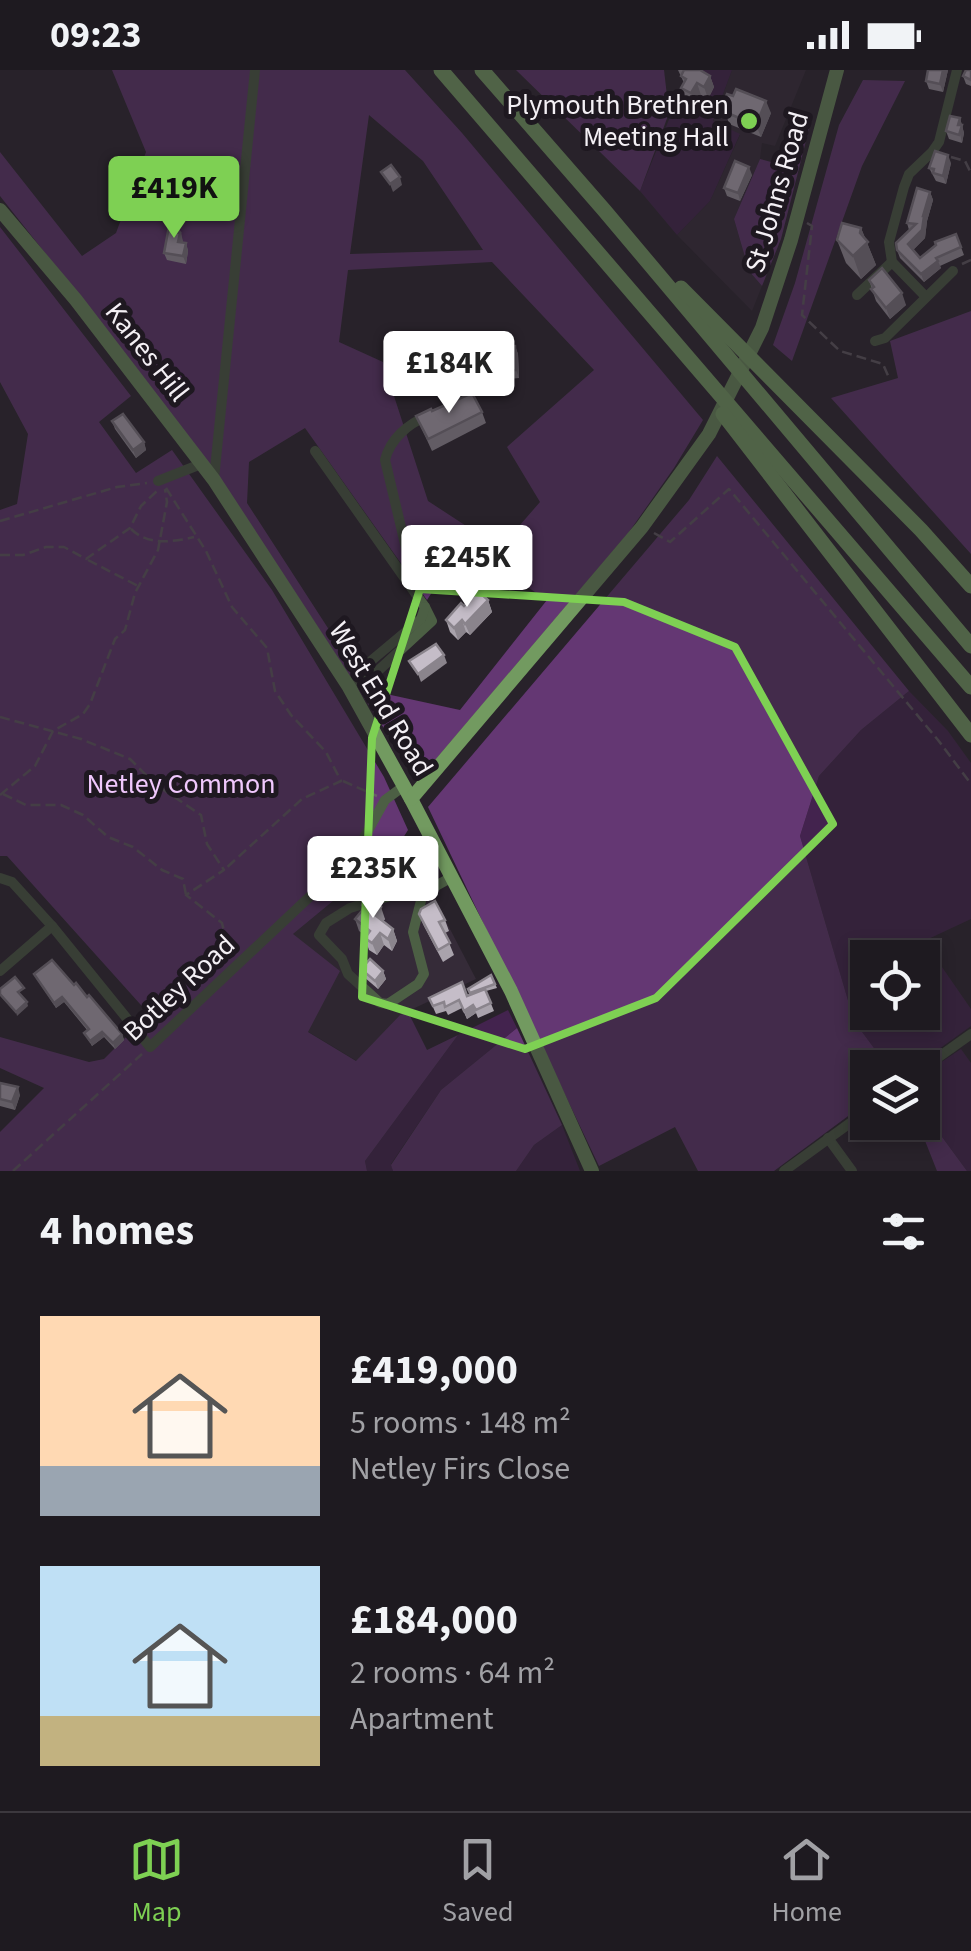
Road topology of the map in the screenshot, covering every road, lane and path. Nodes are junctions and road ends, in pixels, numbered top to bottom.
1 (255, 70) edge
2 (442, 70) edge
3 (482, 70) edge
4 (837, 70) edge
5 (957, 70) edge
6 (932, 152) junction
7 (971, 173) edge
8 (0, 210) edge
9 (604, 210) junction
10 (797, 216) junction
11 (892, 262) junction
12 (953, 271) dead end
13 (618, 276) junction
14 (857, 294) dead end
15 (926, 297) junction
16 (875, 341) dead end
17 (888, 378) dead end
18 (442, 410) edge
19 (315, 450) dead end
20 (201, 464) junction
21 (214, 480) junction
22 (163, 483) junction
23 (0, 521) edge
24 (642, 527) junction
25 (130, 528) junction
26 (196, 536) junction
27 (160, 541) junction
28 (0, 555) edge
29 (86, 560) junction
30 (138, 586) junction
31 (971, 586) edge
32 (417, 596) junction
33 (971, 646) edge
34 (349, 687) junction
35 (971, 687) edge
36 (0, 717) edge
37 (54, 731) junction
38 (971, 736) edge
39 (342, 781) junction
40 (971, 784) edge
41 (408, 792) junction
42 (1, 794) edge
43 (385, 800) junction
44 (224, 870) junction
45 (452, 877) junction
46 (0, 878) edge
47 (424, 893) junction
48 (186, 895) junction
49 (52, 926) junction
50 (233, 969) junction
51 (0, 971) edge
52 (971, 1034) edge
53 (150, 1047) junction
54 (940, 1056) edge
55 (850, 1123) edge
56 (828, 1138) junction
57 (13, 1171) edge
58 (592, 1171) edge
59 (784, 1171) edge
60 (852, 1171) edge

1 - 21 street
2 - 13 highway
3 - 9 highway
4 - 10 main road, St Johns Road
5 - 6 street
6 - 7 path
6 - 11 street
8 - 20 main road, Kanes Hill
9 - 31 highway
9 - 33 highway
10 - 17 path
10 - 24 main road, St Johns Road
11 - 14 street
11 - 15 street
12 - 15 street
13 - 35 highway
13 - 38 highway
15 - 16 street
18 - 32 street
19 - 32 street
20 - 21 main road, Kanes Hill
20 - 22 street
21 - 34 main road, West End Road
22 - 23 path
22 - 25 path
22 - 26 path
22 - 27 path
24 - 40 path
24 - 41 main road, St Johns Road
25 - 27 path
25 - 29 path
26 - 27 path
26 - 39 path
27 - 30 path
28 - 29 path
29 - 30 path
30 - 37 path
32 - 34 street
34 - 41 main road, West End Road
36 - 37 path
37 - 42 path
37 - 44 path
39 - 43 path
39 - 44 path
41 - 43 street, Botley Road
41 - 45 main road, West End Road
42 - 48 path
43 - 50 street, Botley Road
44 - 48 path
45 - 47 street
45 - 58 main road, West End Road
46 - 49 street
47 - 47 street
48 - 50 path
49 - 51 street
49 - 53 street
50 - 53 street, Botley Road
52 - 54 street
53 - 57 path, Botley Road
55 - 56 street
56 - 59 street
56 - 60 street

